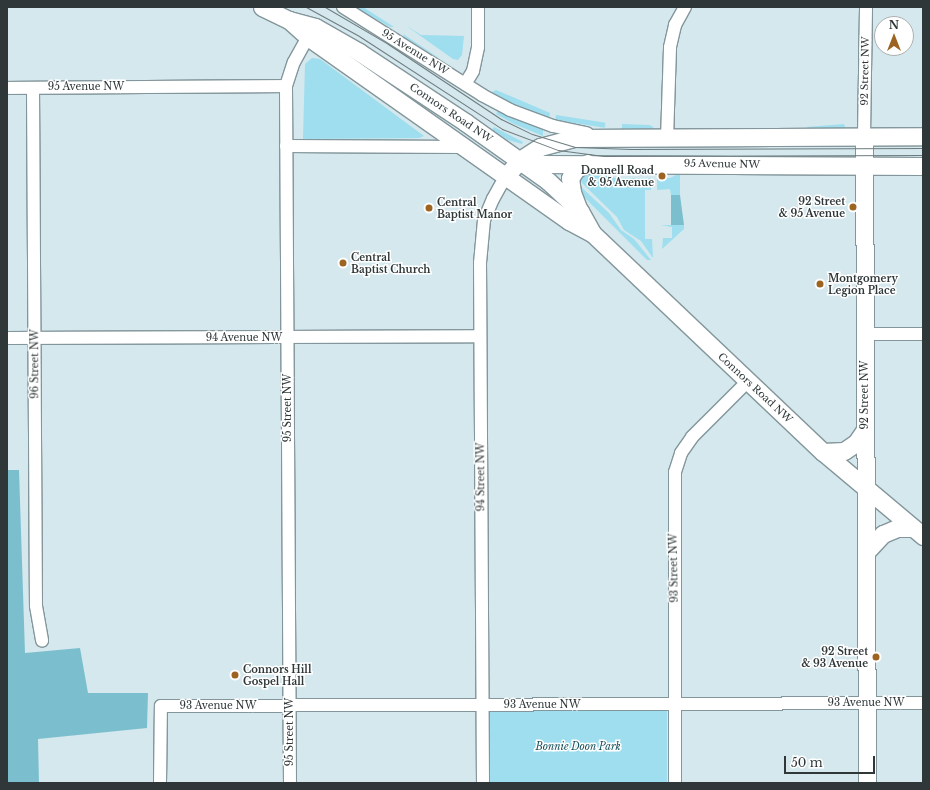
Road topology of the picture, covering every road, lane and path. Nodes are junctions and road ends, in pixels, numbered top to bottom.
1 (262, 7) edge
2 (343, 7) edge
3 (478, 7) edge
4 (685, 7) edge
5 (866, 7) edge
6 (289, 20) junction
7 (308, 37) junction
8 (465, 84) junction
9 (286, 86) junction
10 (7, 88) edge
11 (33, 88) junction
12 (864, 136) junction
13 (923, 136) edge
14 (623, 138) junction
15 (667, 139) junction
16 (286, 146) junction
17 (464, 146) junction
18 (520, 160) junction
19 (588, 163) junction
20 (865, 166) junction
21 (923, 166) edge
22 (506, 176) junction
23 (580, 211) junction
24 (592, 234) junction
25 (864, 334) junction
26 (923, 334) edge
27 (480, 336) junction
28 (287, 337) junction
29 (7, 338) edge
30 (35, 338) junction
31 (748, 381) junction
32 (864, 431) junction
33 (823, 452) junction
34 (865, 489) junction
35 (917, 532) edge
36 (866, 552) junction
37 (42, 640) dead end
38 (867, 703) junction
39 (923, 703) edge
40 (675, 704) junction
41 (482, 705) junction
42 (290, 706) junction
43 (160, 783) edge
44 (290, 783) edge
45 (482, 783) edge
46 (676, 783) edge
47 (867, 783) edge

1 - 6 street, Connors Road NW
2 - 8 street, 95 Avenue NW
3 - 8 street
4 - 15 street
5 - 12 street, 92 Street NW
6 - 7 street, Connors Road NW
6 - 18 street, Connors Road NW
7 - 9 street, 95 Street NW
7 - 17 street, Connors Road NW
8 - 14 street, 95 Avenue NW
9 - 11 street, 95 Avenue NW
9 - 16 street, 95 Street NW
10 - 11 street, 95 Avenue NW
11 - 30 street, 96 Street NW
12 - 13 street, 95 Avenue NW
12 - 15 street, 95 Avenue NW
12 - 20 street, 92 Street NW
14 - 15 street, 95 Avenue NW
14 - 18 street, 95 Avenue NW
16 - 17 street
16 - 28 street, 95 Street NW
17 - 22 street, Connors Road NW
18 - 19 street, 95 Avenue NW
18 - 22 street, 95 Avenue NW
18 - 23 street, Connors Road NW
19 - 20 street, 95 Avenue NW
19 - 23 street
20 - 21 street, 95 Avenue NW
20 - 25 street, 92 Street NW
22 - 24 street, Connors Road NW
22 - 27 street, 94 Street NW
23 - 24 street, Connors Road NW
24 - 31 street, Connors Road NW
25 - 26 street
25 - 32 street, 92 Street NW
27 - 28 street, 94 Avenue NW
27 - 41 street, 94 Street NW
28 - 30 street, 94 Avenue NW
28 - 42 street, 95 Street NW
29 - 30 street, 94 Avenue NW
30 - 37 street, 96 Street NW
31 - 33 street, Connors Road NW
31 - 40 street, 93 Street NW
32 - 33 street
32 - 34 street, 92 Street NW
33 - 34 street, Connors Road NW
34 - 35 street, Connors Road NW
34 - 36 street, 92 Street NW
35 - 36 street
36 - 38 street, 92 Street NW
38 - 39 street, 93 Avenue NW
38 - 40 street, 93 Avenue NW
38 - 47 street, 92 Street NW
40 - 41 street, 93 Avenue NW
40 - 46 street, 93 Street NW
41 - 42 street, 93 Avenue NW
41 - 45 street, 94 Street NW
42 - 43 street, 93 Avenue NW
42 - 44 street, 95 Street NW

